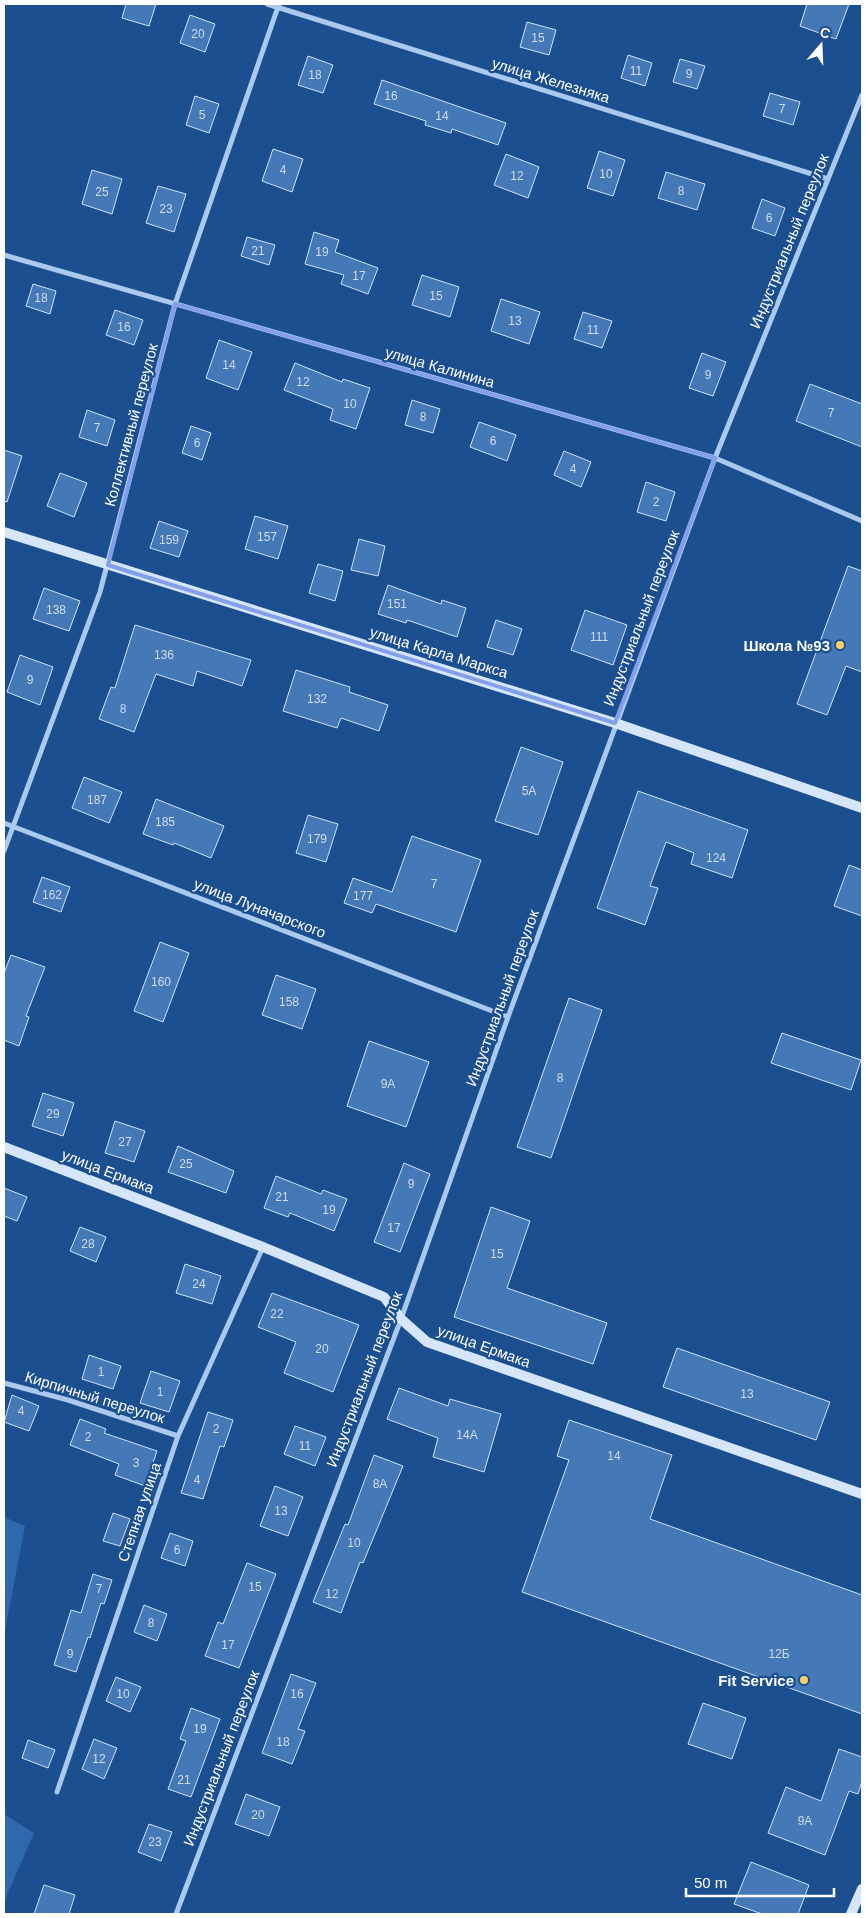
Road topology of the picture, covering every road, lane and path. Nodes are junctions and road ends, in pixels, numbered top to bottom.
1 (266, 4) edge
2 (279, 6) edge
3 (862, 95) edge
4 (828, 179) junction
5 (4, 255) edge
6 (175, 304) junction
7 (715, 458) junction
8 (862, 521) edge
9 (4, 532) edge
10 (108, 565) junction
11 (615, 723) junction
12 (862, 808) edge
13 (4, 823) edge
14 (12, 826) junction
15 (4, 851) edge
16 (508, 1017) junction
17 (4, 1147) edge
18 (263, 1247) junction
19 (401, 1319) junction
20 (4, 1383) edge
21 (178, 1436) junction
22 (862, 1494) edge
23 (57, 1792) dead end
24 (862, 1889) edge
25 (176, 1914) edge
26 (851, 1914) edge

1 - 2 street, улица Железняка
2 - 4 street, улица Железняка
2 - 6 street, Коллективный переулок
3 - 4 street, Индустриальный переулок
4 - 7 street, Индустриальный переулок
5 - 6 street, улица Калинина
6 - 7 street, улица Калинина
6 - 10 street, Коллективный переулок
7 - 8 street, улица Калинина
7 - 11 street, Индустриальный переулок
9 - 10 street, улица Карла Маркса
10 - 11 street, улица Карла Маркса
10 - 14 street, Коллективный переулок
11 - 12 street, улица Карла Маркса
11 - 16 street, Индустриальный переулок
13 - 14 street, улица Луначарского
14 - 15 street, Коллективный переулок
14 - 16 street, улица Луначарского
16 - 19 street, Индустриальный переулок
17 - 18 street, улица Ермака
18 - 19 street, улица Ермака
18 - 21 street, Степная улица
19 - 22 street, улица Ермака
19 - 25 street, Индустриальный переулок
20 - 21 street, Кирпичный переулок
21 - 23 street, Степная улица
24 - 26 street

